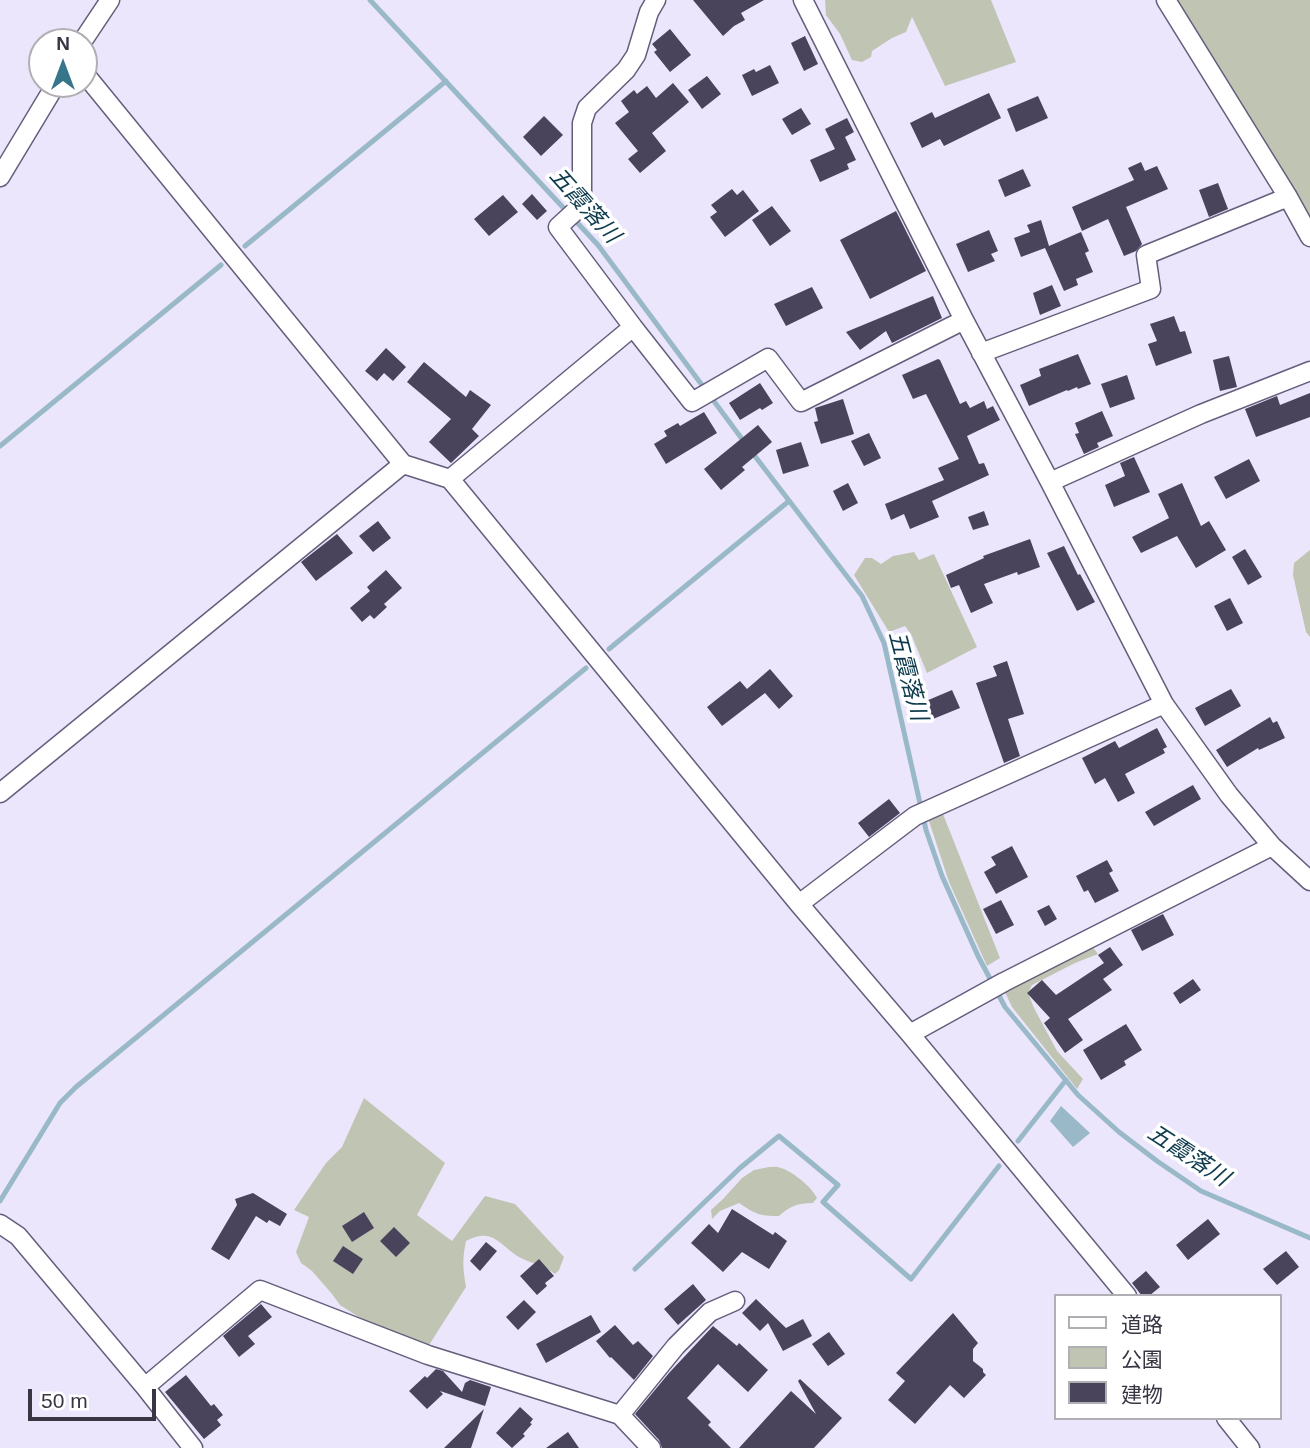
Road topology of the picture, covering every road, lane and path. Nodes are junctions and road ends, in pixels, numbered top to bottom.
1 (110, 0) edge
2 (656, 0) edge
3 (803, 0) edge
4 (1166, 0) edge
5 (91, 28) edge
6 (98, 90) edge
7 (48, 98) edge
8 (0, 177) edge
9 (1289, 197) junction
10 (1310, 237) edge
11 (964, 320) junction
12 (633, 327) junction
13 (981, 353) junction
14 (1310, 371) edge
15 (403, 464) junction
16 (450, 479) junction
17 (1050, 482) junction
18 (1164, 704) junction
19 (0, 793) edge
20 (1272, 846) junction
21 (1303, 866) edge
22 (1310, 881) edge
23 (799, 904) junction
24 (910, 1034) junction
25 (0, 1224) edge
26 (1124, 1294) edge
27 (735, 1301) dead end
28 (145, 1387) junction
29 (620, 1415) junction
30 (1228, 1420) edge
31 (193, 1448) edge
32 (651, 1448) edge
33 (1250, 1448) edge

1 - 5 street
2 - 12 street
3 - 11 street
4 - 9 street
6 - 15 street
7 - 8 street
9 - 10 street
9 - 13 street
11 - 12 street
11 - 13 street
12 - 16 street
13 - 17 street
14 - 17 street
15 - 16 street
15 - 19 street
16 - 23 street
17 - 18 street
18 - 20 street
18 - 23 street
20 - 21 street
20 - 24 street
21 - 22 street
23 - 24 street
24 - 26 street
25 - 28 street
27 - 29 street
28 - 29 street
28 - 31 street
29 - 32 street
30 - 33 street

